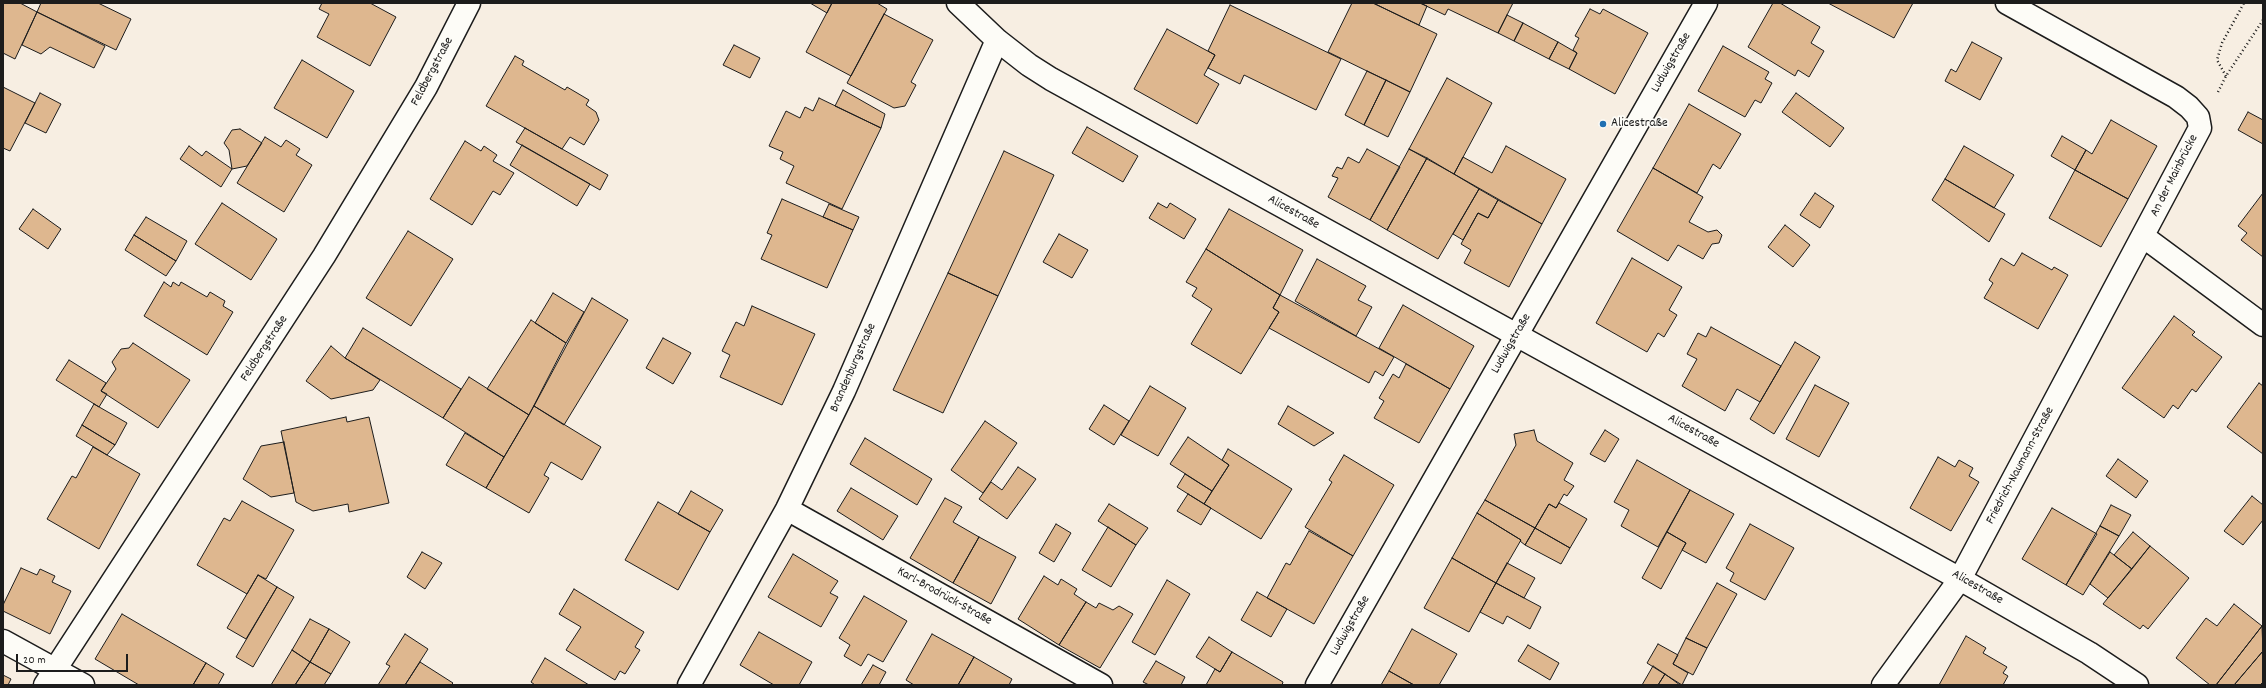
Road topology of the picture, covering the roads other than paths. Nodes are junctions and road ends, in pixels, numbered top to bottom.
1 (469, 3) edge
2 (958, 3) edge
3 (1706, 3) edge
4 (2007, 3) edge
5 (997, 40) junction
6 (2144, 237) junction
7 (2263, 325) edge
8 (1517, 335) junction
9 (787, 509) junction
10 (1960, 579) junction
11 (3, 642) edge
12 (49, 677) edge
13 (83, 685) edge
14 (689, 685) edge
15 (1100, 685) edge
16 (1318, 685) edge
17 (1883, 685) edge
18 (2137, 685) edge

1 - 12 street, Feldbergstraße
2 - 5 street, Alicestraße
3 - 8 street, Ludwigstraße
4 - 6 street, An der Mainbrücke
5 - 8 street, Alicestraße
5 - 9 street, Brandenburgstraße
6 - 7 street
6 - 10 street, Friedrich-Naumann-Straße
8 - 10 street, Alicestraße
8 - 16 street, Ludwigstraße
9 - 14 street, Brandenburgstraße
9 - 15 street, Karl-Brodrück-Straße
10 - 17 street, Friedrich-Naumann-Straße
10 - 18 street, Alicestraße
11 - 12 street
12 - 13 street

